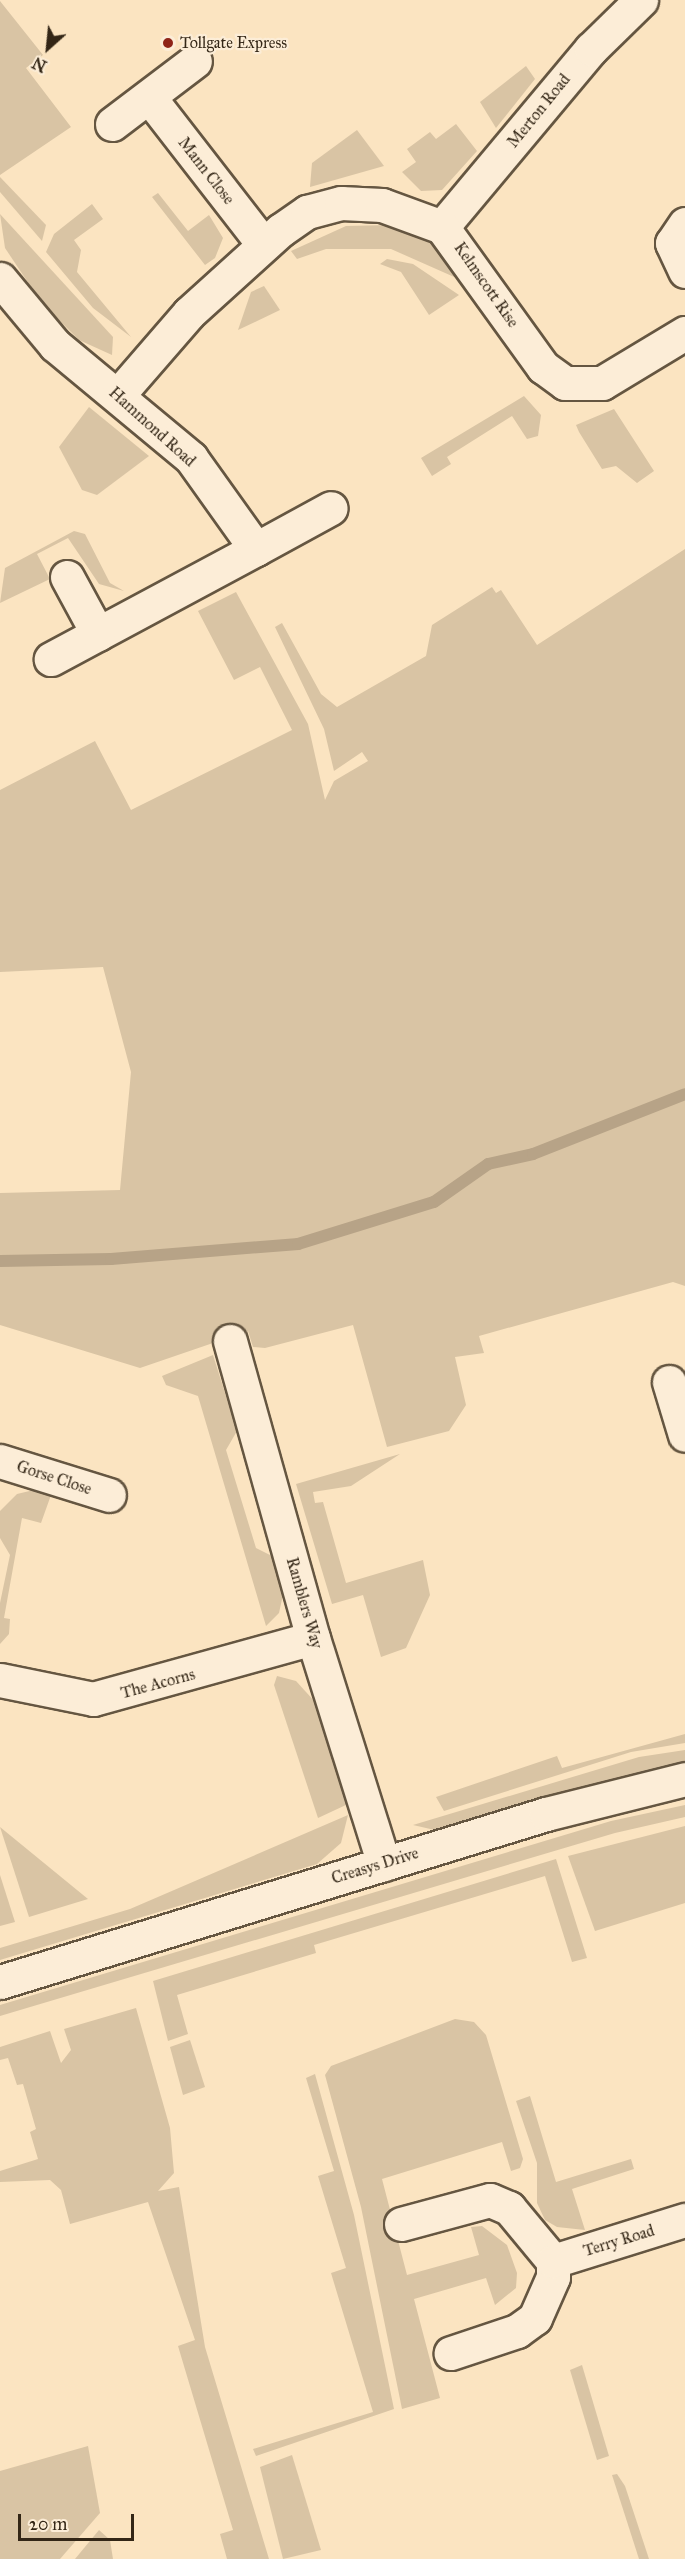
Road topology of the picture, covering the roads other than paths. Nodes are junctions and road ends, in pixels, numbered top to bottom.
1 (639, 1) edge
2 (195, 61) dead end
3 (149, 97) junction
4 (112, 124) dead end
5 (685, 224) edge
6 (442, 227) junction
7 (264, 245) junction
8 (685, 271) edge
9 (0, 279) edge
10 (685, 333) edge
11 (118, 395) junction
12 (331, 508) dead end
13 (256, 549) junction
14 (67, 577) dead end
15 (98, 634) junction
16 (51, 659) dead end
17 (230, 1341) dead end
18 (669, 1382) dead end
19 (685, 1435) edge
20 (0, 1461) edge
21 (109, 1495) dead end
22 (313, 1638) junction
23 (0, 1680) edge
24 (685, 1779) edge
25 (384, 1863) junction
26 (0, 1982) edge
27 (685, 2220) edge
28 (400, 2224) dead end
29 (553, 2261) junction
30 (451, 2353) dead end

1 - 6 street, Merton Road
2 - 3 street
3 - 4 street
3 - 7 street, Mann Close
5 - 8 street
6 - 7 street, Kelmscott Rise
6 - 10 street, Kelmscott Rise
7 - 11 street, Kelmscott Rise
9 - 11 street, Hammond Road
11 - 13 street, Hammond Road
12 - 13 street
13 - 15 street
14 - 15 street
15 - 16 street
17 - 22 street, Ramblers Way
18 - 19 street
20 - 21 street, Gorse Close
22 - 23 street, The Acorns
22 - 25 street, Ramblers Way
24 - 25 street, Creasys Drive
25 - 26 street, Creasys Drive
27 - 29 street, Terry Road
28 - 29 street
29 - 30 street

